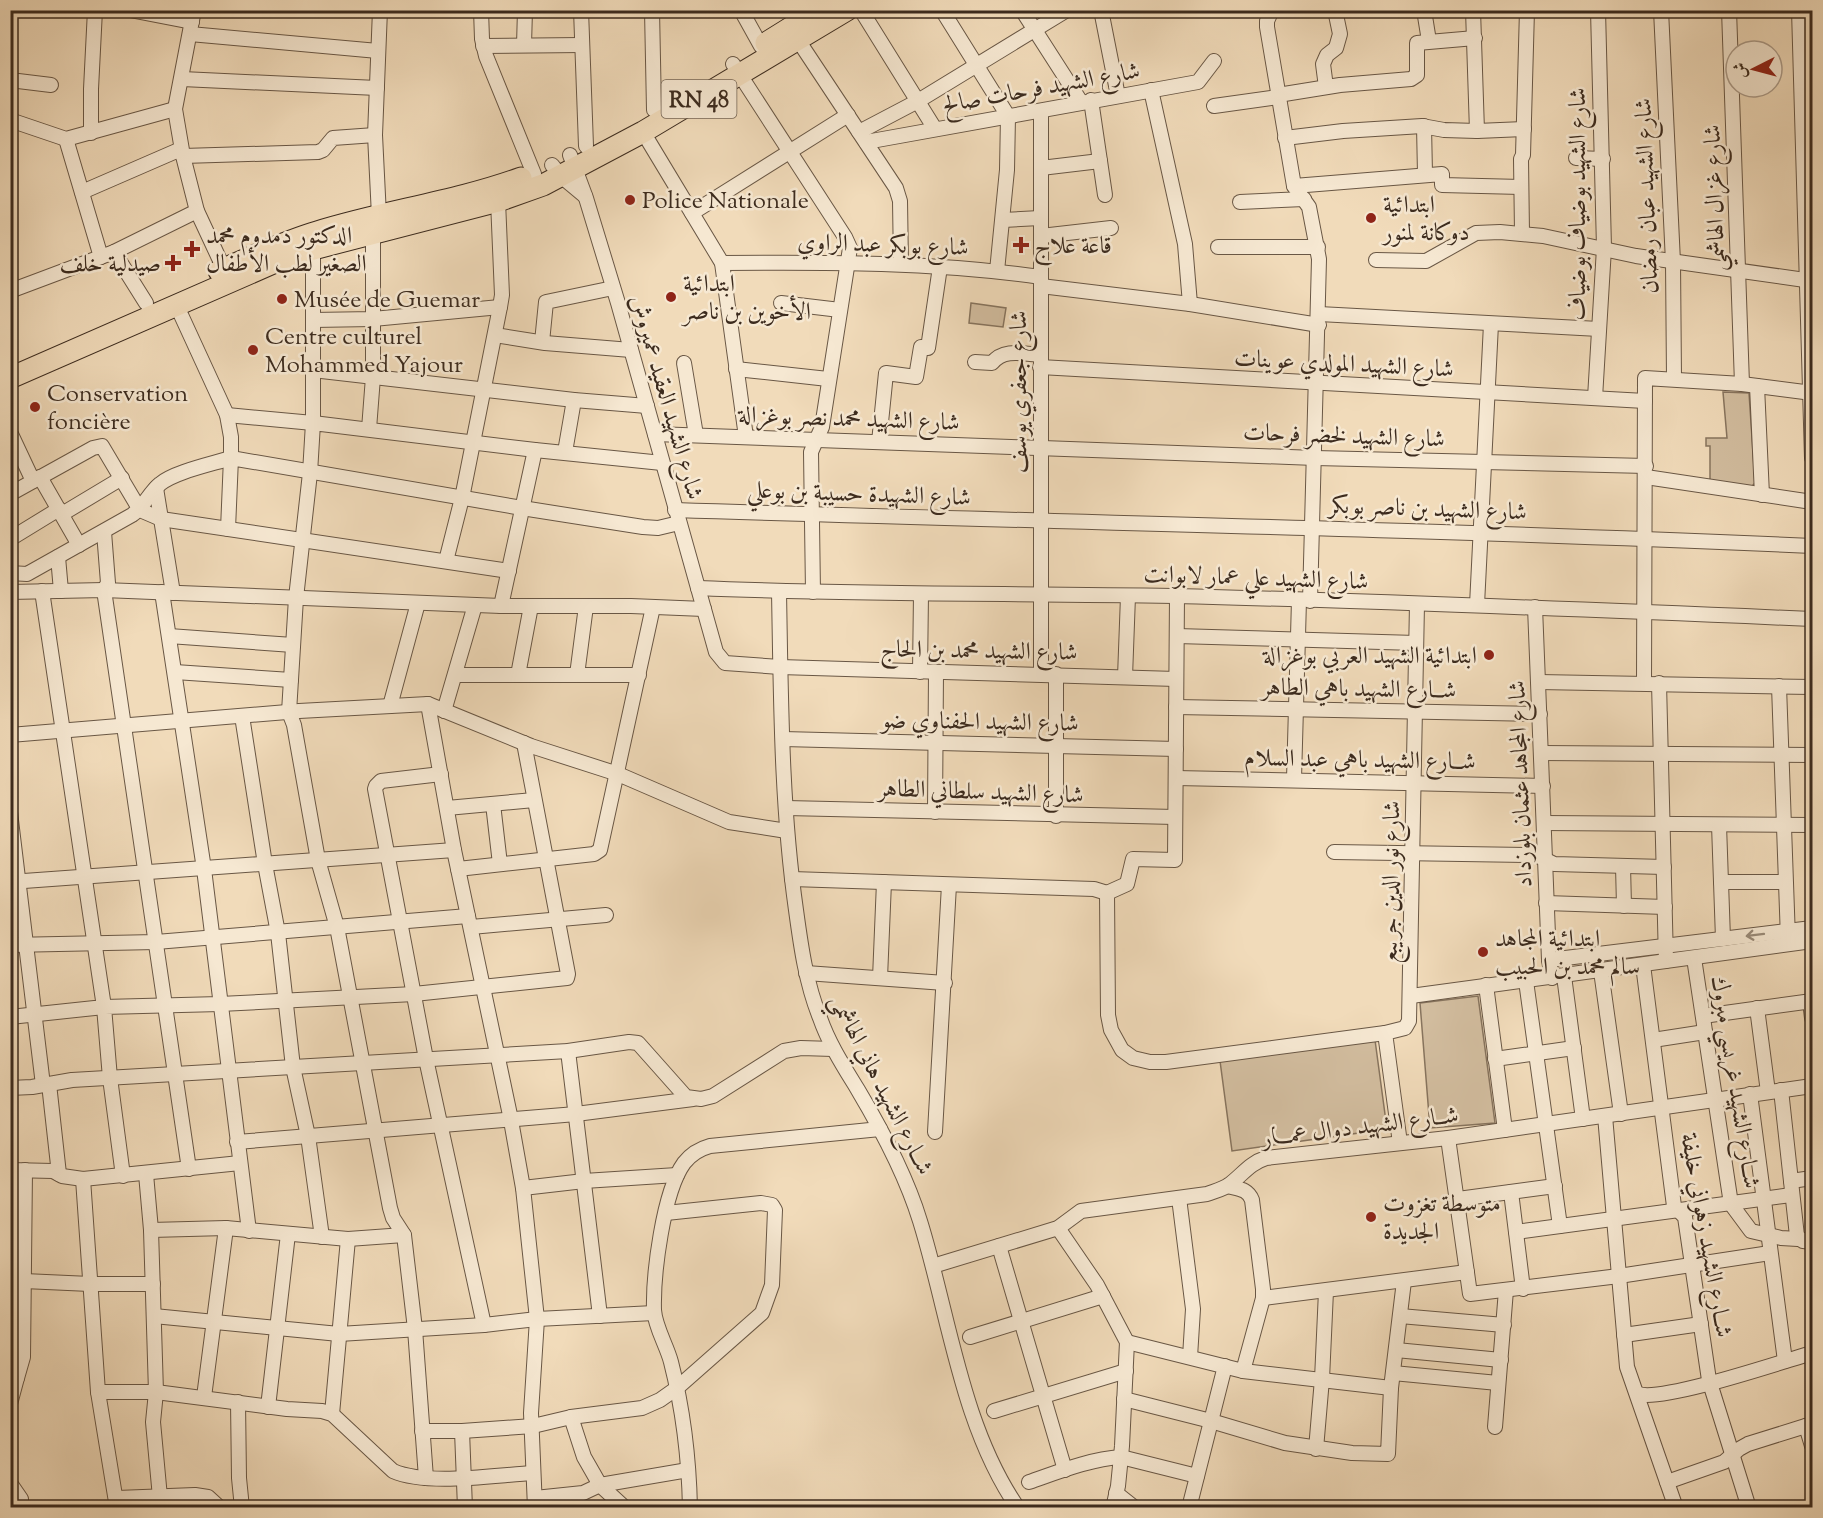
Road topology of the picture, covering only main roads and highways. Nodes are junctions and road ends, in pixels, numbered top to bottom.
1 (819, 10) edge
2 (847, 10) edge
3 (736, 69) junction
4 (563, 164) junction
5 (376, 225) junction
6 (127, 319) junction
7 (10, 364) edge
8 (10, 378) edge

1 - 3 highway, RN 48
2 - 3 highway, RN 48
3 - 4 highway, RN 48
3 - 4 highway, RN 48
4 - 5 highway, RN 48
4 - 5 highway, RN 48
5 - 6 highway, RN 48
5 - 6 highway, RN 48
6 - 7 highway, RN 48
6 - 8 highway, RN 48

